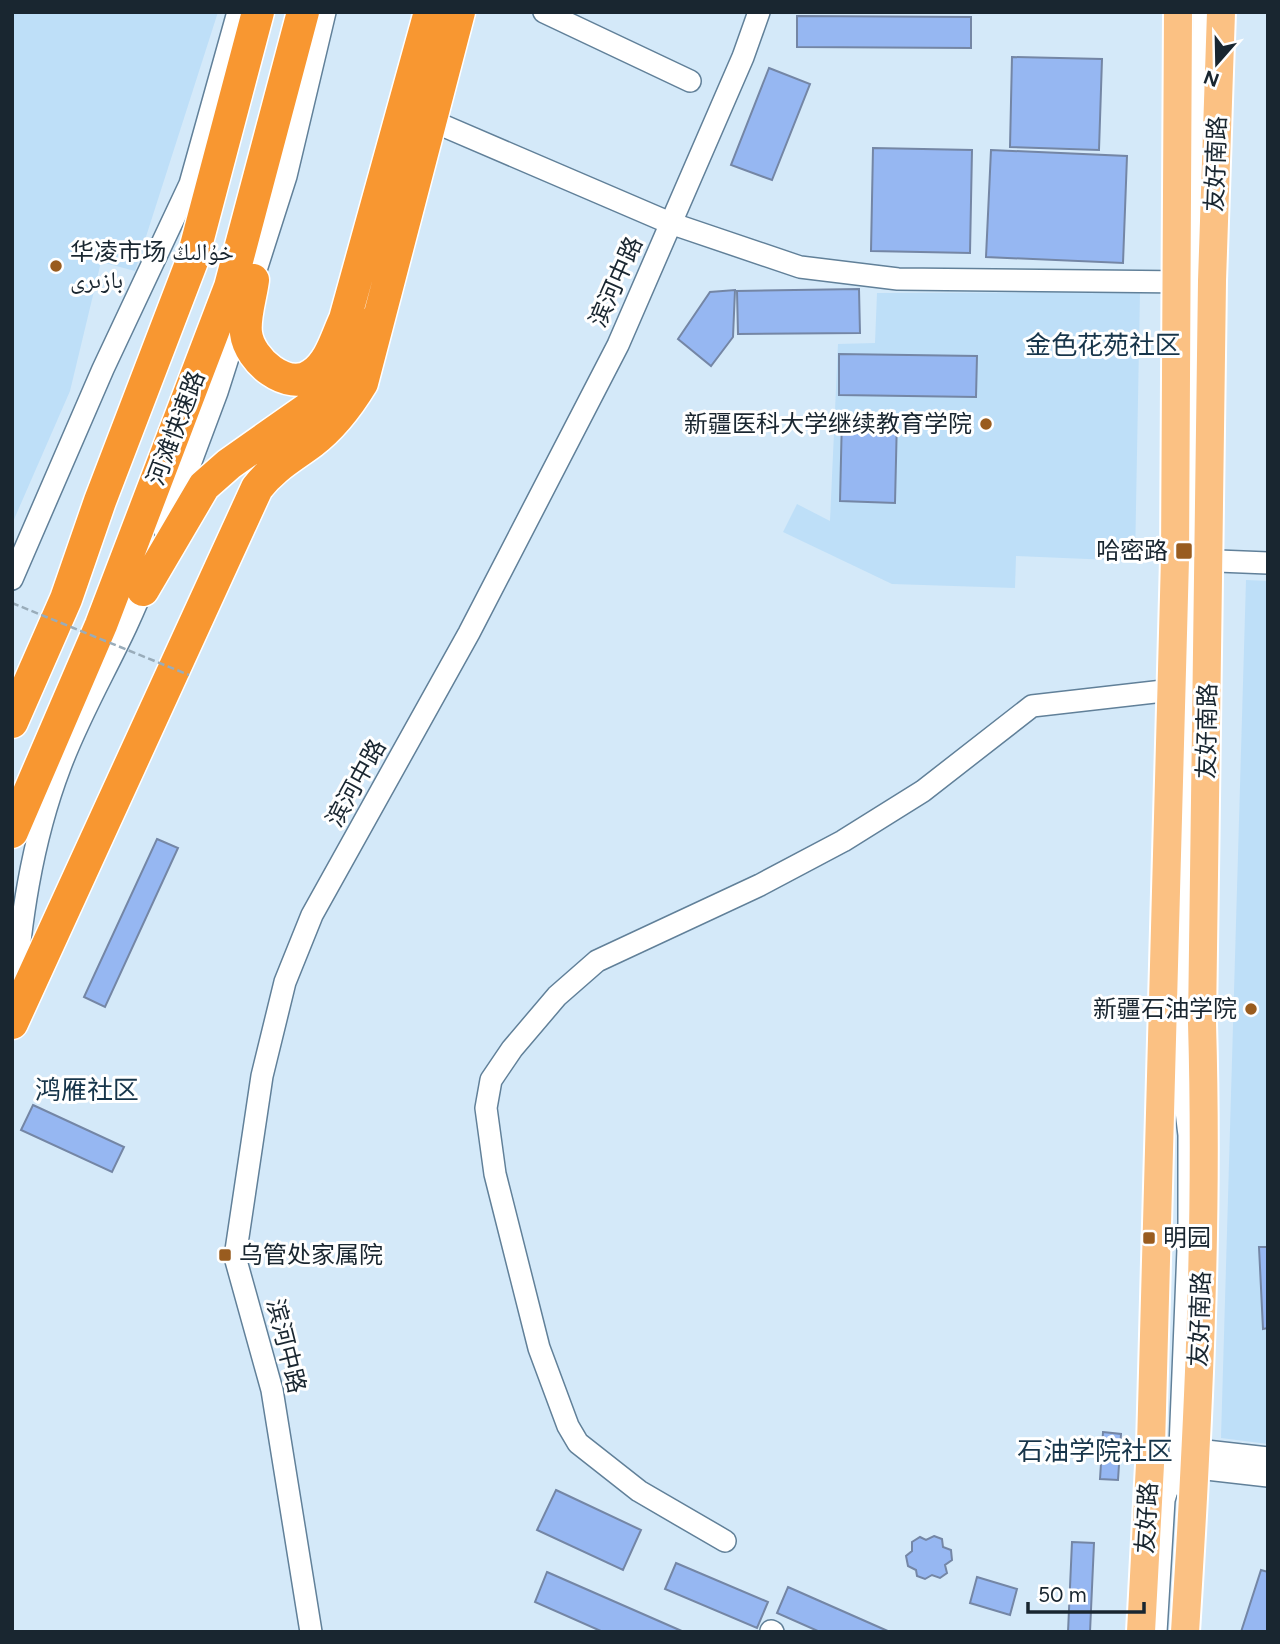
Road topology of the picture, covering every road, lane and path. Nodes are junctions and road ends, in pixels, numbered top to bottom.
1 (238, 12) edge
2 (258, 12) edge
3 (303, 12) edge
4 (325, 12) edge
5 (430, 12) edge
6 (442, 12) edge
7 (459, 12) edge
8 (544, 12) edge
9 (760, 12) edge
10 (1178, 12) edge
11 (1207, 17) edge
12 (690, 80) dead end
13 (429, 120) junction
14 (190, 184) junction
15 (670, 223) junction
16 (253, 280) junction
17 (1195, 282) junction
18 (352, 318) junction
19 (100, 501) junction
20 (1192, 560) junction
21 (1268, 563) edge
22 (12, 579) edge
23 (143, 590) junction
24 (12, 603) edge
25 (190, 675) dead end
26 (1172, 690) junction
27 (12, 722) edge
28 (60, 767) junction
29 (12, 832) edge
30 (12, 852) edge
31 (12, 1023) edge
32 (1176, 1458) junction
33 (1268, 1458) edge
34 (1268, 1476) edge
35 (725, 1541) dead end
36 (311, 1632) edge
37 (1141, 1632) edge
38 (1156, 1632) edge
39 (1178, 1632) edge
40 (1185, 1632) edge

1 - 14 street
2 - 19 highway, 河滩快速路
3 - 29 highway, 河滩快速路
4 - 16 street
5 - 18 highway
6 - 18 highway
7 - 13 highway
8 - 12 street
9 - 15 street, 滨河中路
10 - 17 main road, 友好南路
11 - 17 main road, 友好南路
13 - 15 street
13 - 31 highway
14 - 19 highway
14 - 22 street
15 - 17 street
15 - 36 street, 滨河中路
16 - 18 highway
16 - 23 street
17 - 20 main road, 友好南路
18 - 23 highway
19 - 27 highway, 河滩快速路
20 - 21 street
20 - 26 main road, 友好南路
20 - 32 main road, 友好南路
23 - 28 street
24 - 25 path, bridge
26 - 32 main road, 友好南路
26 - 35 street
28 - 30 highway
28 - 31 street
32 - 33 street
32 - 34 street
32 - 37 main road, 友好路
32 - 38 street
32 - 39 street
32 - 40 main road, 友好路

